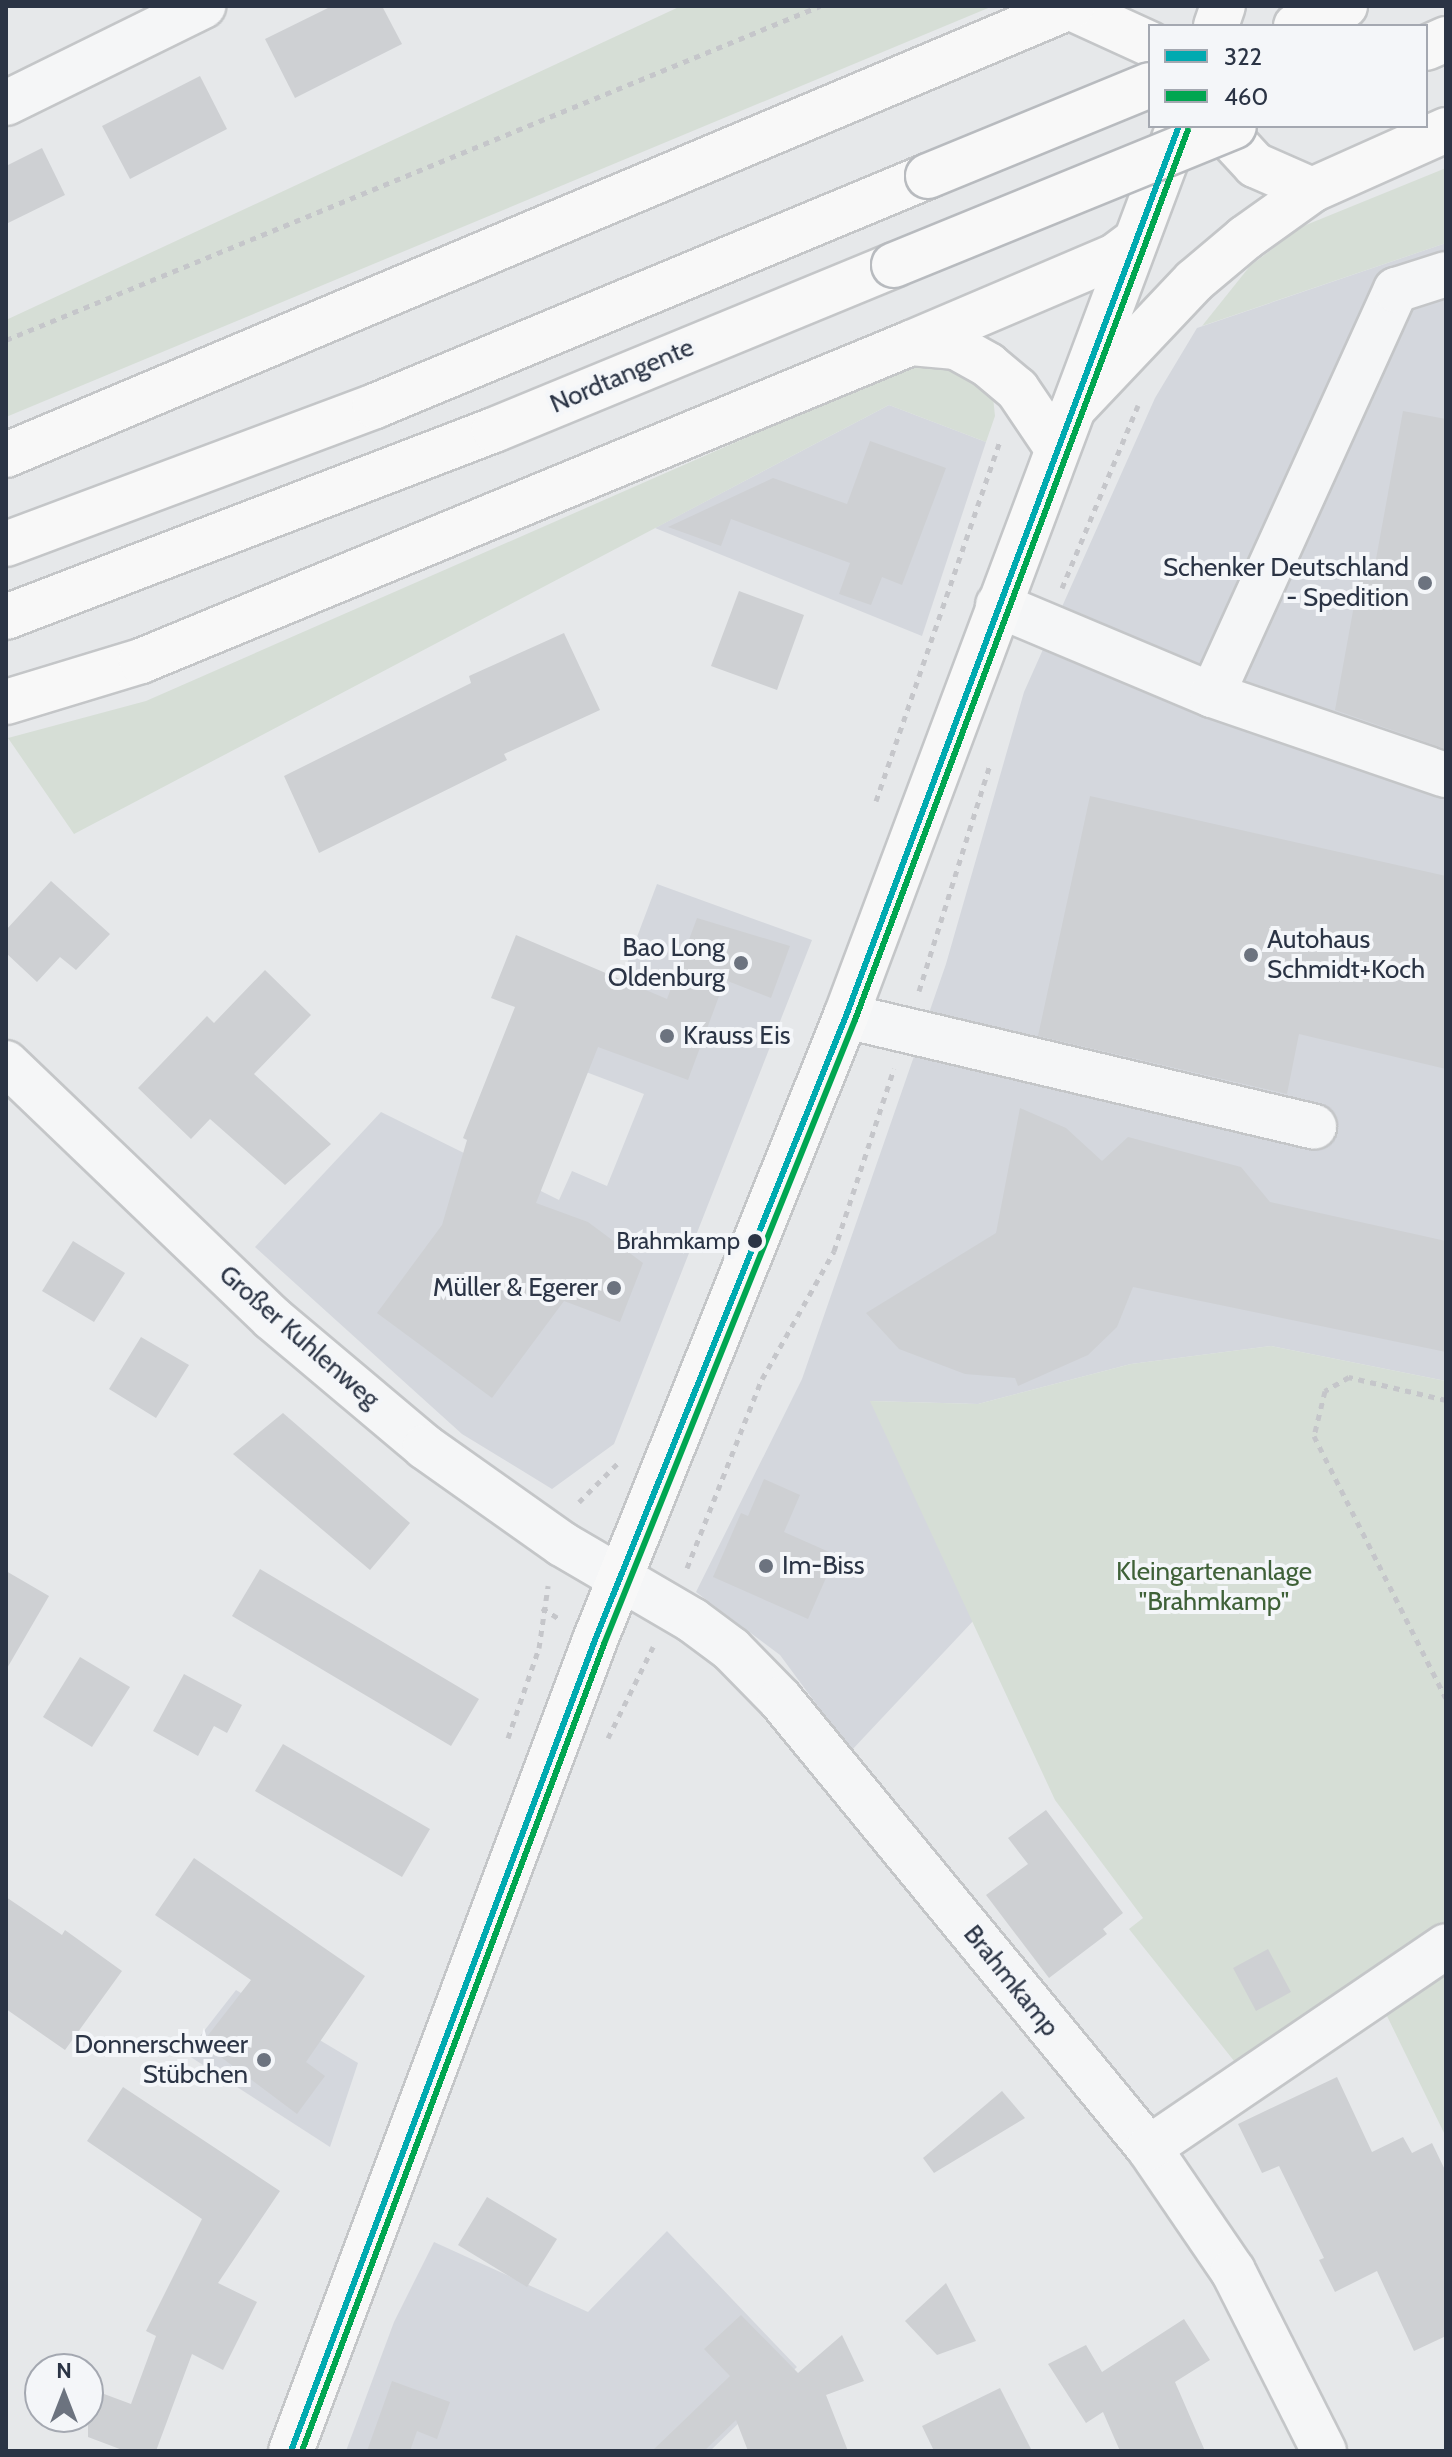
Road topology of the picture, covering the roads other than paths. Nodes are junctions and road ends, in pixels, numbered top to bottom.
1 (203, 6) edge
2 (1345, 6) edge
3 (1070, 7) edge
4 (1301, 24) edge
5 (1148, 43) edge
6 (1148, 86) edge
7 (6, 103) edge
8 (1178, 128) edge
9 (1221, 128) edge
10 (1229, 128) edge
11 (1446, 130) edge
12 (1312, 190) junction
13 (1135, 241) junction
14 (1446, 274) edge
15 (911, 343) junction
16 (1065, 428) junction
17 (6, 455) edge
18 (6, 544) edge
19 (998, 605) junction
20 (6, 617) edge
21 (1212, 695) junction
22 (6, 702) edge
23 (1446, 775) edge
24 (846, 1016) junction
25 (6, 1063) edge
26 (1314, 1127) dead end
27 (618, 1580) junction
28 (1446, 1946) edge
29 (1149, 2148) junction
30 (291, 2451) edge
31 (1324, 2451) edge

1 - 7 street
2 - 4 main road
3 - 5 main road
3 - 17 main road
6 - 18 main road, bridge
8 - 13 main road
9 - 12 main road
10 - 20 main road, Nordtangente, bridge
11 - 12 main road
12 - 16 main road
13 - 15 main road
13 - 16 main road
14 - 21 street
15 - 16 main road
15 - 22 main road
16 - 19 main road
19 - 21 street
19 - 24 main road
21 - 23 street
24 - 26 street
24 - 27 main road
25 - 27 street, Großer Kuhlenweg
27 - 29 street, Brahmkamp
27 - 30 main road
28 - 29 street
29 - 31 street, Brahmkamp

